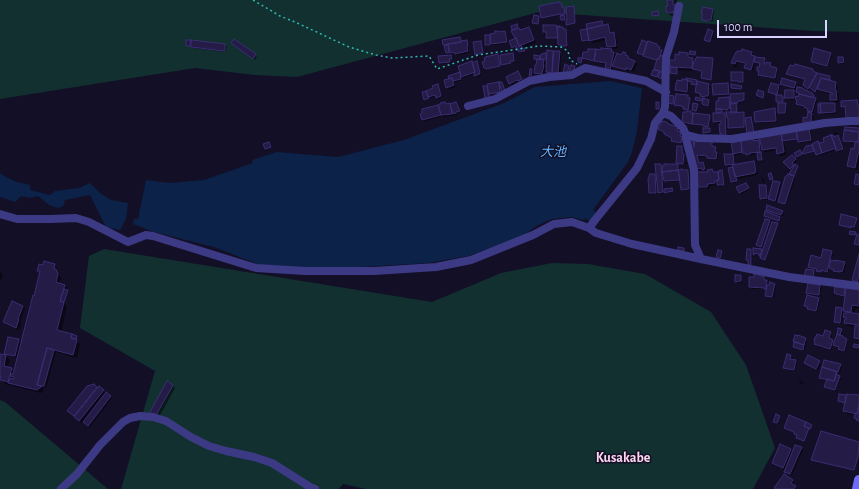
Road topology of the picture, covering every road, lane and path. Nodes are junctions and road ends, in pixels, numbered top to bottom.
1 (253, 0) edge
2 (679, 6) dead end
3 (586, 68) junction
4 (666, 92) junction
5 (468, 106) dead end
6 (663, 113) junction
7 (859, 121) edge
8 (686, 135) junction
9 (0, 214) edge
10 (590, 228) junction
11 (701, 259) junction
12 (859, 286) edge
13 (859, 480) edge
14 (61, 489) edge
15 (315, 489) edge
16 (858, 489) edge

1 - 3 path
2 - 4 street
3 - 4 street
3 - 5 street
4 - 6 street
6 - 8 street
6 - 10 street
7 - 8 street
8 - 11 street
9 - 10 street
10 - 11 street
11 - 12 street
13 - 16 main road
14 - 15 street

